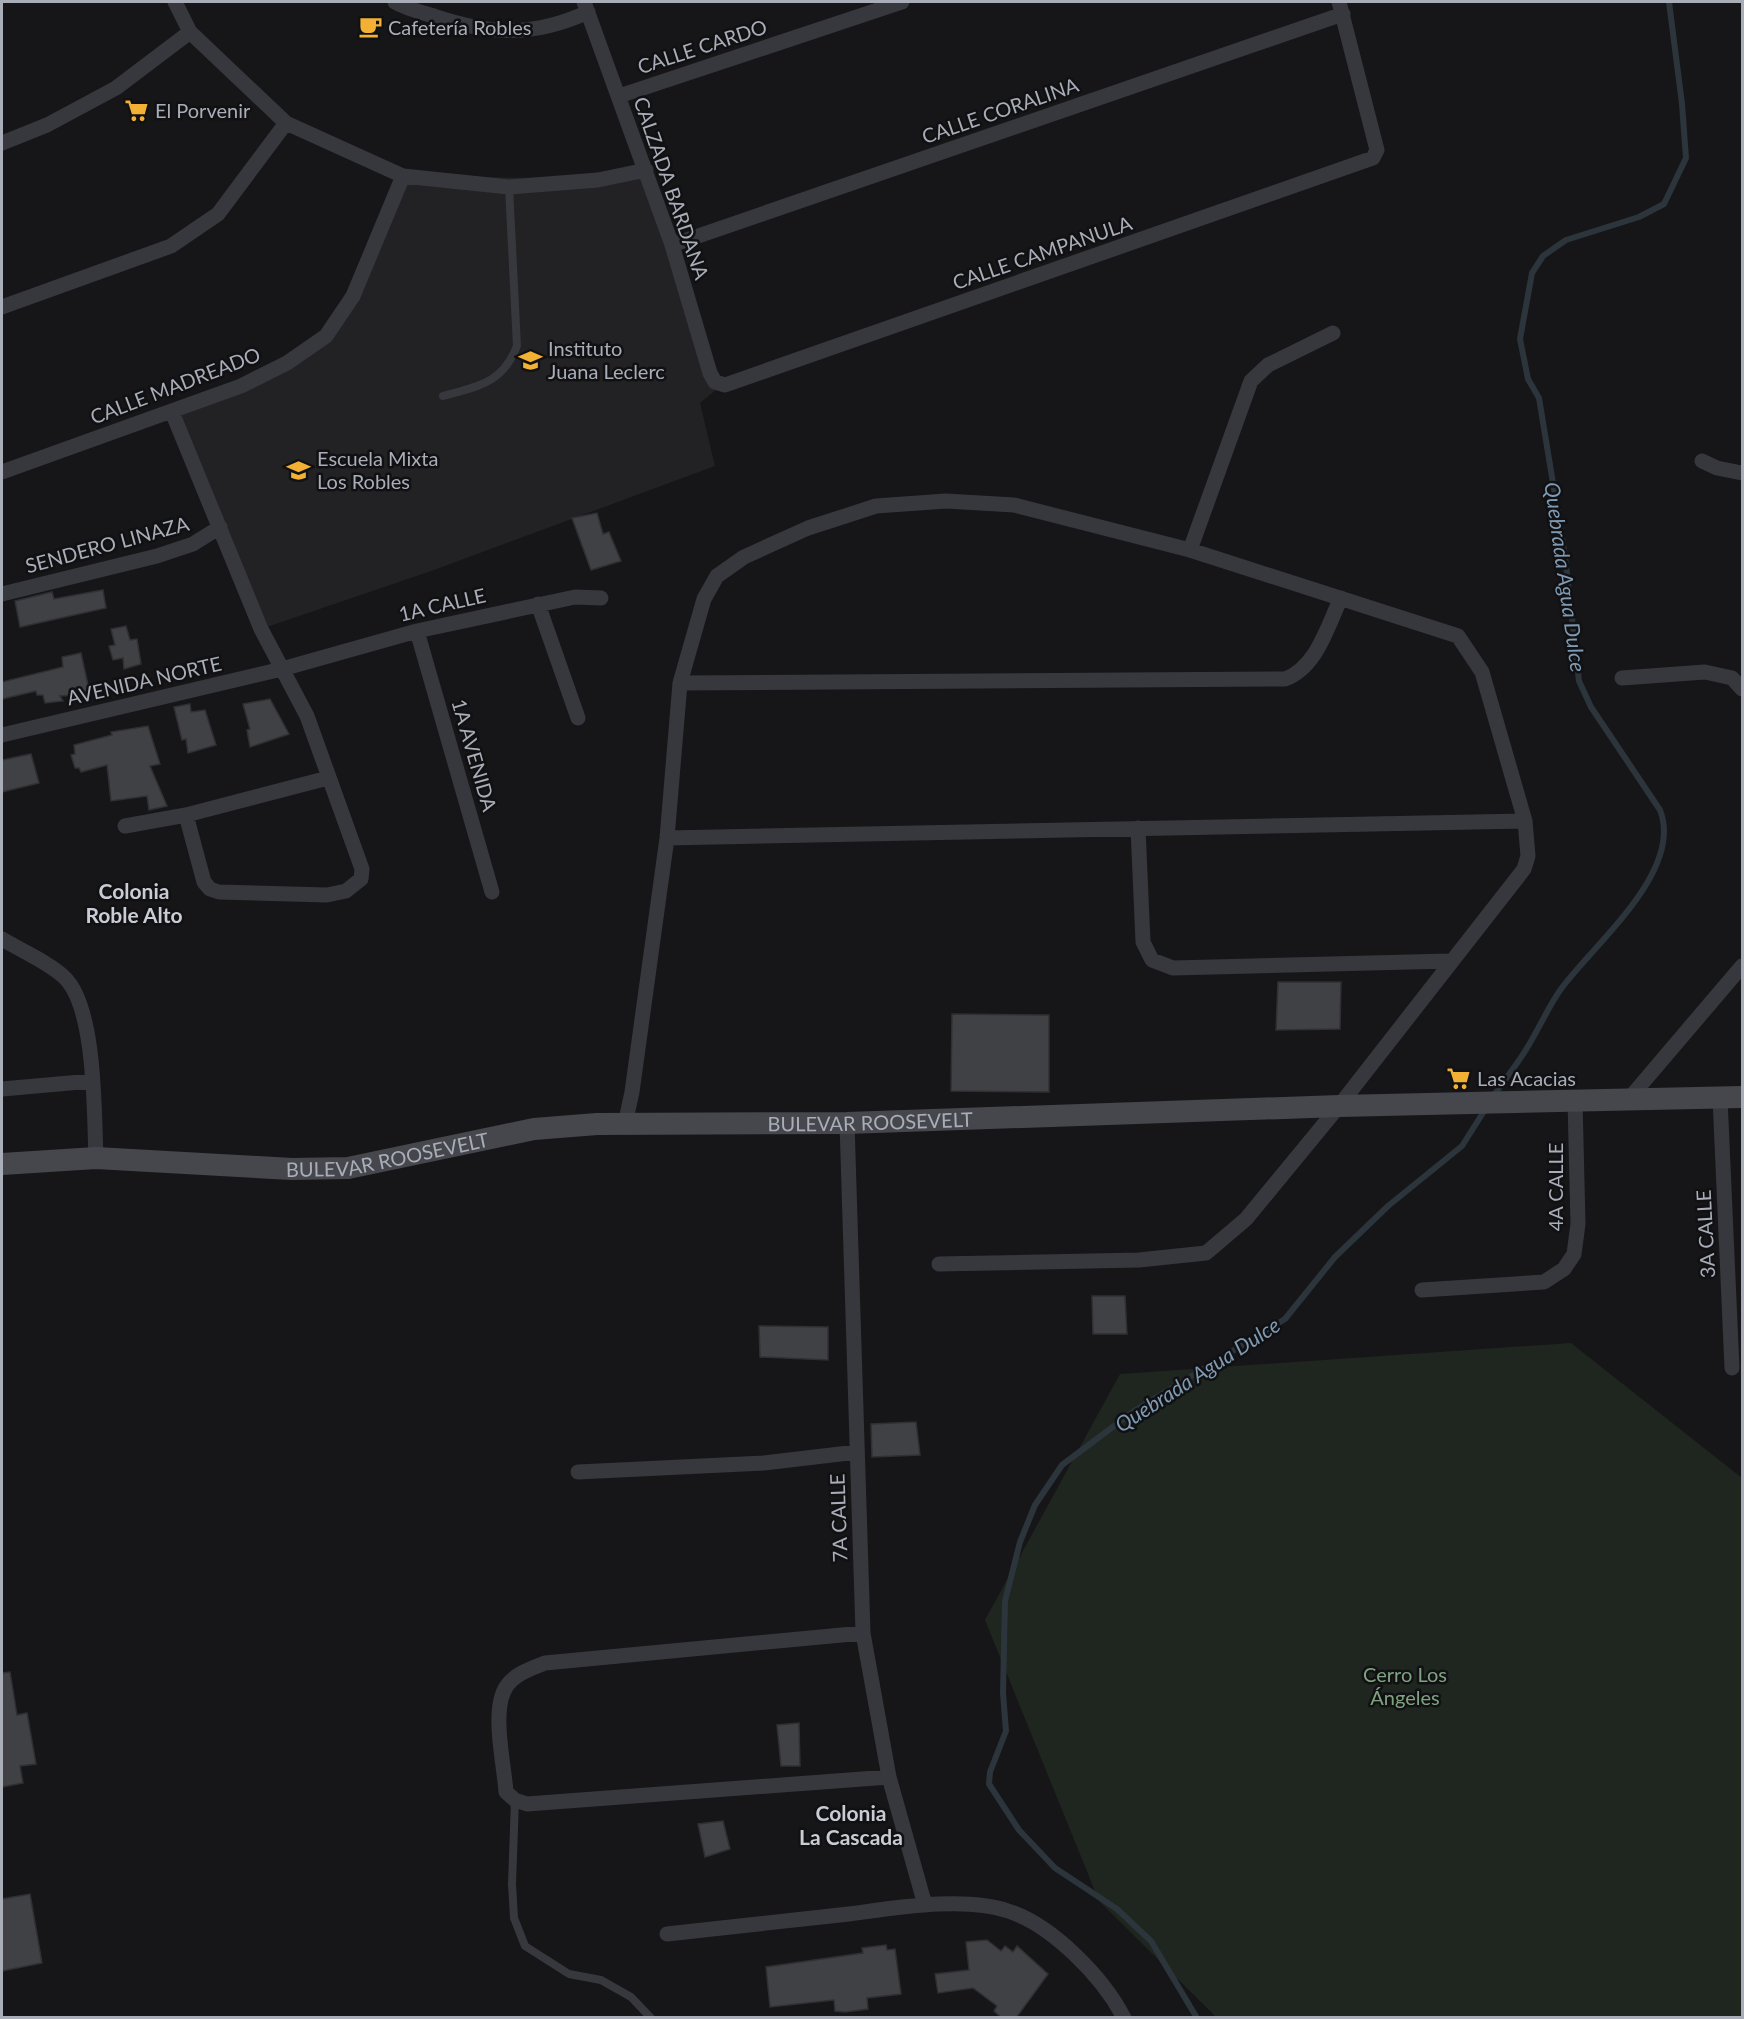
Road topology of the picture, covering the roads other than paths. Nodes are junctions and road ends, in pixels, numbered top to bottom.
1 (175, 2) edge
2 (395, 2) edge
3 (902, 2) edge
4 (586, 7) edge
5 (1341, 8) edge
6 (190, 32) junction
7 (619, 96) junction
8 (286, 123) junction
9 (2, 143) edge
10 (646, 170) junction
11 (403, 176) junction
12 (508, 187) junction
13 (672, 245) junction
14 (2, 307) edge
15 (1333, 333) dead end
16 (722, 385) joint
17 (443, 396) dead end
18 (172, 412) junction
19 (1702, 461) dead end
20 (2, 472) edge
21 (1743, 474) edge
22 (220, 527) junction
23 (1190, 550) junction
24 (2, 594) edge
25 (601, 598) dead end
26 (1341, 598) junction
27 (538, 604) junction
28 (417, 631) junction
29 (289, 668) junction
30 (1622, 678) dead end
31 (680, 683) junction
32 (1743, 689) edge
33 (578, 718) dead end
34 (2, 735) edge
35 (328, 778) junction
36 (186, 815) junction
37 (1525, 820) junction
38 (125, 826) dead end
39 (1138, 828) junction
40 (667, 838) junction
41 (492, 892) dead end
42 (2, 939) edge
43 (1450, 961) junction
44 (1743, 966) edge
45 (92, 1081) junction
46 (2, 1089) edge
47 (1743, 1097) edge
48 (1720, 1098) junction
49 (1575, 1100) junction
50 (1628, 1100) junction
51 (1339, 1106) junction
52 (847, 1123) junction
53 (625, 1124) junction
54 (96, 1158) junction
55 (2, 1164) edge
56 (939, 1264) dead end
57 (1422, 1290) dead end
58 (1732, 1368) dead end
59 (857, 1452) junction
60 (578, 1472) dead end
61 (863, 1633) junction
62 (889, 1777) junction
63 (515, 1800) junction
64 (925, 1905) junction
65 (667, 1934) dead end
66 (651, 2018) edge
67 (1124, 2018) edge

1 - 6 street
2 - 4 street
3 - 7 street, CALLE CARDO
4 - 7 street, CALZADA BARDANA
5 - 13 street, CALLE CORALINA
5 - 16 street, CALLE CAMPANULA
6 - 8 street
6 - 9 street
7 - 10 street, CALZADA BARDANA
8 - 11 street
8 - 14 street
10 - 12 street
10 - 13 street, CALZADA BARDANA
11 - 12 street
11 - 18 street, CALLE MADREADO
12 - 17 lane
13 - 16 street, CALZADA BARDANA
15 - 23 street
18 - 20 street, CALLE MADREADO
18 - 22 street
19 - 21 street
22 - 24 street, SENDERO LINAZA
22 - 29 street
23 - 26 street
23 - 31 street
25 - 27 street, 1A CALLE
26 - 31 street
26 - 37 street
27 - 28 street, 1A CALLE
27 - 33 street
28 - 29 street, 1A CALLE
28 - 41 street, 1A AVENIDA
29 - 34 street, AVENIDA NORTE
29 - 35 street
30 - 32 street
31 - 40 street
35 - 36 street
35 - 36 street
36 - 38 street
37 - 39 street
37 - 43 street
39 - 40 street
39 - 43 street
40 - 53 street
42 - 45 street
43 - 51 street
44 - 50 street
45 - 46 street
45 - 54 street
47 - 48 main road, BULEVAR ROOSEVELT
48 - 50 main road, BULEVAR ROOSEVELT
48 - 58 street, 3A CALLE
49 - 50 main road, BULEVAR ROOSEVELT
49 - 51 main road, BULEVAR ROOSEVELT
49 - 57 street, 4A CALLE
51 - 52 main road, BULEVAR ROOSEVELT
51 - 56 street
52 - 53 main road, BULEVAR ROOSEVELT
52 - 59 street, 7A CALLE
53 - 54 main road, BULEVAR ROOSEVELT
54 - 55 main road, BULEVAR ROOSEVELT
59 - 60 street
59 - 61 street, 7A CALLE
61 - 62 street, 7A CALLE
61 - 63 street
62 - 63 street
62 - 64 street, 7A CALLE
63 - 66 lane
64 - 65 street
64 - 67 street

